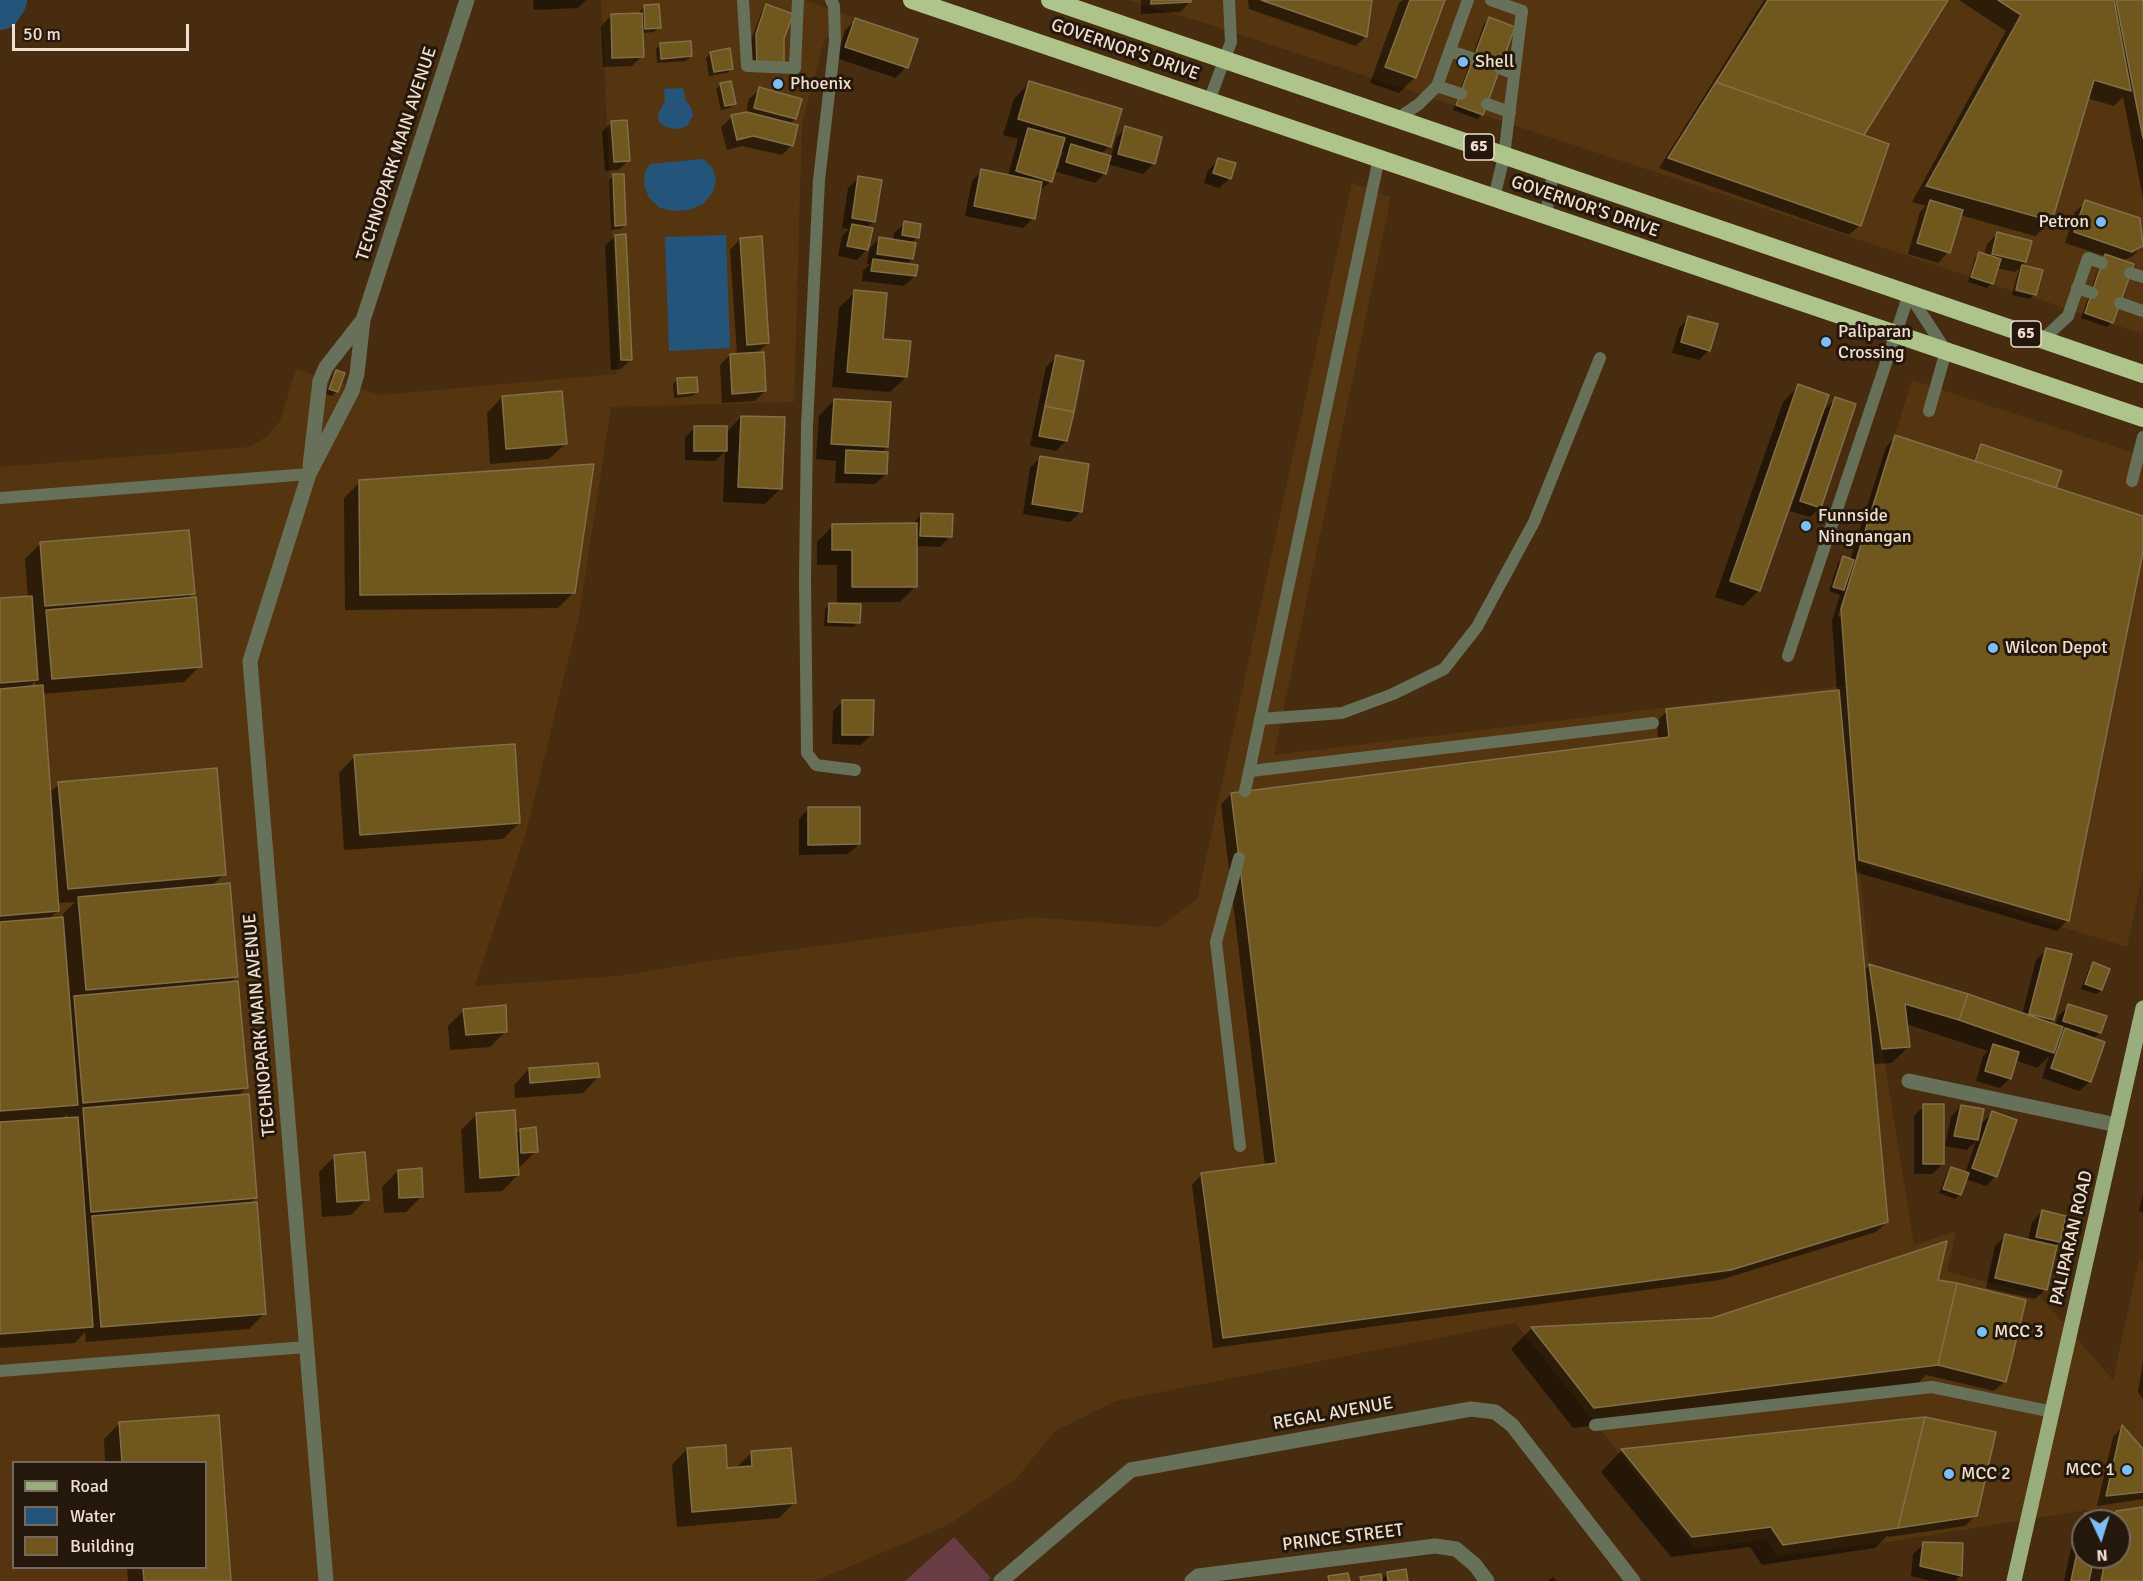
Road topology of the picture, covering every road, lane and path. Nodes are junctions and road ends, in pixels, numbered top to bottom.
1 (467, 0) edge
2 (743, 0) edge
3 (798, 0) edge
4 (831, 0) edge
5 (912, 0) edge
6 (1050, 0) edge
7 (1229, 0) edge
8 (1468, 0) edge
9 (1491, 0) edge
10 (1080, 5) edge
11 (1450, 51) junction
12 (1473, 59) dead end
13 (1224, 60) junction
14 (1500, 68) dead end
15 (1514, 74) junction
16 (1437, 86) junction
17 (1461, 94) dead end
18 (1209, 101) junction
19 (1487, 104) dead end
20 (1510, 112) junction
21 (1397, 119) junction
22 (1504, 156) junction
23 (1379, 158) junction
24 (1553, 172) junction
25 (1494, 198) junction
26 (1546, 215) junction
27 (2102, 263) dead end
28 (2130, 273) dead end
29 (2143, 277) edge
30 (2078, 288) junction
31 (2092, 293) dead end
32 (1909, 294) junction
33 (2120, 303) dead end
34 (2143, 311) edge
35 (363, 320) junction
36 (1896, 334) junction
37 (2042, 340) junction
38 (1946, 351) junction
39 (1600, 358) dead end
40 (2143, 374) edge
41 (1929, 411) dead end
42 (2143, 418) edge
43 (2143, 438) edge
44 (309, 474) junction
45 (2132, 481) dead end
46 (0, 498) edge
47 (1788, 656) dead end
48 (1260, 719) junction
49 (1653, 723) dead end
50 (855, 770) dead end
51 (1251, 771) junction
52 (1245, 791) dead end
53 (1239, 858) dead end
54 (2143, 1008) edge
55 (1909, 1081) dead end
56 (2117, 1125) junction
57 (1240, 1146) dead end
58 (306, 1347) junction
59 (0, 1371) edge
60 (2053, 1412) junction
61 (1595, 1425) dead end
62 (326, 1581) edge
63 (1001, 1581) edge
64 (1192, 1581) edge
65 (1487, 1581) edge
66 (1633, 1581) edge
67 (2014, 1581) edge

1 - 35 street, TECHNOPARK MAIN AVENUE
2 - 3 lane
4 - 50 lane
5 - 18 highway, GOVERNOR'S DRIVE / 65
6 - 10 highway, GOVERNOR'S DRIVE / 65
7 - 13 lane
8 - 11 lane
9 - 15 lane
10 - 13 highway, GOVERNOR'S DRIVE / 65
11 - 12 lane
11 - 16 lane
13 - 18 lane
13 - 21 highway, GOVERNOR'S DRIVE / 65
14 - 15 lane
15 - 20 lane
16 - 17 lane
16 - 21 lane
18 - 23 highway, GOVERNOR'S DRIVE / 65
19 - 20 lane
20 - 22 lane
21 - 22 highway, GOVERNOR'S DRIVE / 65
22 - 24 highway, GOVERNOR'S DRIVE / 65
22 - 25 lane
23 - 25 highway, GOVERNOR'S DRIVE / 65
23 - 48 lane
24 - 26 lane
24 - 32 highway, GOVERNOR'S DRIVE / 65
25 - 26 highway, GOVERNOR'S DRIVE / 65
26 - 36 highway, GOVERNOR'S DRIVE / 65
27 - 30 lane
28 - 29 lane
30 - 31 lane
30 - 37 lane
32 - 36 lane
32 - 37 highway, GOVERNOR'S DRIVE / 65
32 - 38 lane
33 - 34 lane
35 - 44 street, TECHNOPARK MAIN AVENUE
35 - 44 street, TECHNOPARK MAIN AVENUE
36 - 38 highway, GOVERNOR'S DRIVE / 65
36 - 47 lane
37 - 40 highway, GOVERNOR'S DRIVE / 65
38 - 41 lane
38 - 42 highway, GOVERNOR'S DRIVE / 65
39 - 48 lane
43 - 45 lane
44 - 46 lane
44 - 58 street, TECHNOPARK MAIN AVENUE
48 - 51 lane
49 - 51 lane
51 - 52 lane
53 - 57 lane
54 - 56 main road, PALIPARAN ROAD
55 - 56 street
56 - 60 main road, PALIPARAN ROAD
58 - 59 lane
58 - 62 street, TECHNOPARK MAIN AVENUE
60 - 61 lane
60 - 67 main road, PALIPARAN ROAD
63 - 66 street, REGAL AVENUE
64 - 65 street, PRINCE STREET

